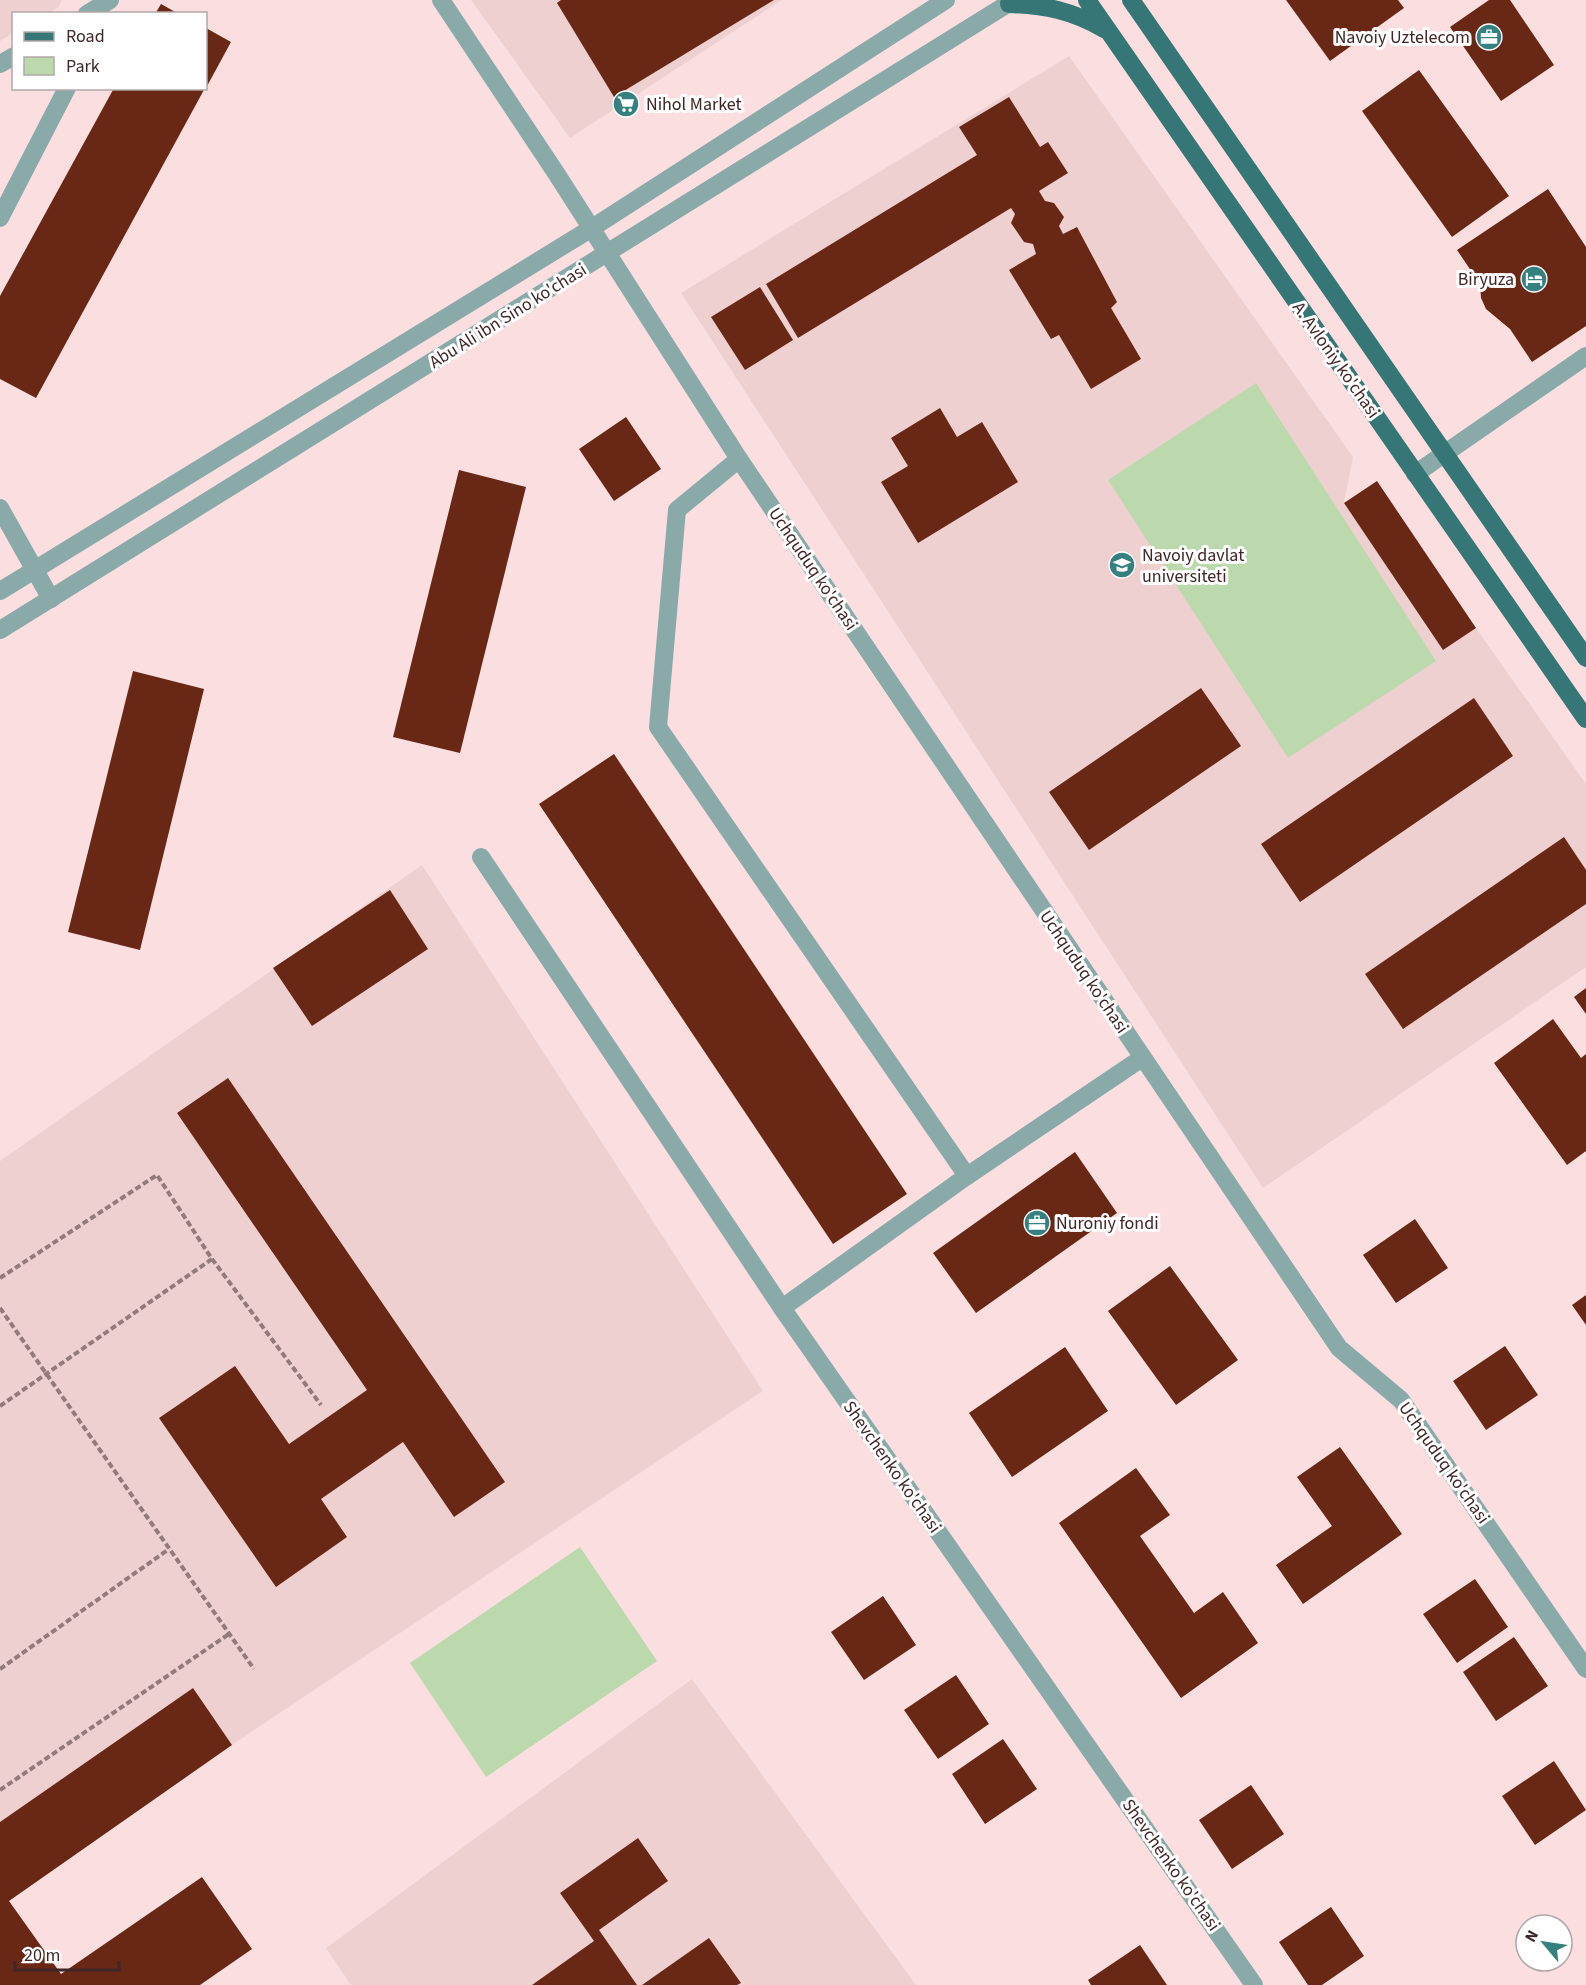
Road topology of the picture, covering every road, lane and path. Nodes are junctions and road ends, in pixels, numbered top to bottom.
1 (111, 0) edge
2 (441, 0) edge
3 (946, 0) edge
4 (1087, 0) edge
5 (1012, 2) edge
6 (1138, 4) edge
7 (90, 12) edge
8 (1109, 32) junction
9 (66, 90) edge
10 (0, 218) edge
11 (591, 228) junction
12 (608, 254) junction
13 (1586, 356) edge
14 (1444, 454) junction
15 (739, 459) junction
16 (1415, 474) junction
17 (0, 508) edge
18 (34, 570) junction
19 (0, 591) edge
20 (51, 599) junction
21 (0, 630) edge
22 (1586, 658) edge
23 (1586, 719) edge
24 (481, 857) dead end
25 (1142, 1058) junction
26 (966, 1176) junction
27 (212, 1259) junction
28 (0, 1278) edge
29 (0, 1308) edge
30 (782, 1308) junction
31 (46, 1374) junction
32 (321, 1405) dead end
33 (0, 1406) edge
34 (169, 1549) junction
35 (229, 1634) junction
36 (0, 1669) edge
37 (254, 1669) dead end
38 (1586, 1669) edge
39 (0, 1790) edge
40 (1254, 1985) edge

1 - 7 street
2 - 11 street, Uchquduq ko'chasi
3 - 11 street, Abu Ali ibn Sino ko'chasi
4 - 8 main road, A. Avloniy ko'chasi
5 - 8 main road
5 - 12 street, Abu Ali ibn Sino ko'chasi
6 - 14 main road, A. Avloniy ko'chasi
8 - 16 main road, A. Avloniy ko'chasi
9 - 10 street
11 - 12 street, Uchquduq ko'chasi
11 - 18 street, Abu Ali ibn Sino ko'chasi
12 - 15 street, Uchquduq ko'chasi
12 - 20 street, Abu Ali ibn Sino ko'chasi
13 - 14 street
14 - 16 street
14 - 22 main road, A. Avloniy ko'chasi
15 - 25 street, Uchquduq ko'chasi
15 - 26 street
16 - 23 main road, A. Avloniy ko'chasi
17 - 18 street
18 - 19 street, Abu Ali ibn Sino ko'chasi
18 - 20 street
20 - 21 street, Abu Ali ibn Sino ko'chasi
24 - 30 street, Shevchenko ko'chasi
25 - 26 street
25 - 38 street, Uchquduq ko'chasi
26 - 30 street
27 - 28 path
27 - 31 path
27 - 32 path
29 - 31 path
30 - 40 street, Shevchenko ko'chasi
31 - 33 path
31 - 34 path
34 - 35 path
34 - 36 path
35 - 37 path
35 - 39 path

